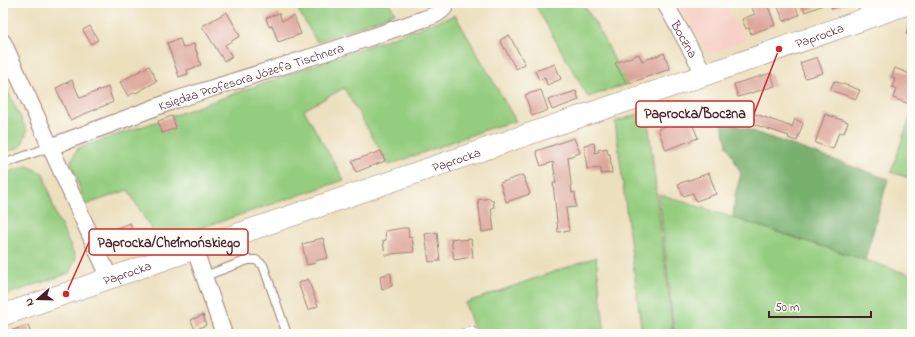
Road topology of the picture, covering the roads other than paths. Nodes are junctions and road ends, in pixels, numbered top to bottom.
1 (447, 3) edge
2 (664, 3) edge
3 (910, 3) edge
4 (3, 42) edge
5 (705, 75) junction
6 (50, 147) junction
7 (3, 164) edge
8 (195, 250) junction
9 (204, 276) junction
10 (110, 279) junction
11 (3, 315) edge
12 (472, 331) dead end
13 (224, 334) edge
14 (287, 334) edge
15 (462, 334) edge

1 - 6 street, Księdza Profesora Józefa Tischnera
2 - 5 street, Boczna
3 - 5 street, Paprocka
4 - 6 street
5 - 8 street, Paprocka
6 - 7 lane
6 - 10 street
8 - 9 street
8 - 10 street, Paprocka
9 - 13 street
9 - 14 lane
10 - 11 street, Paprocka
12 - 15 lane

